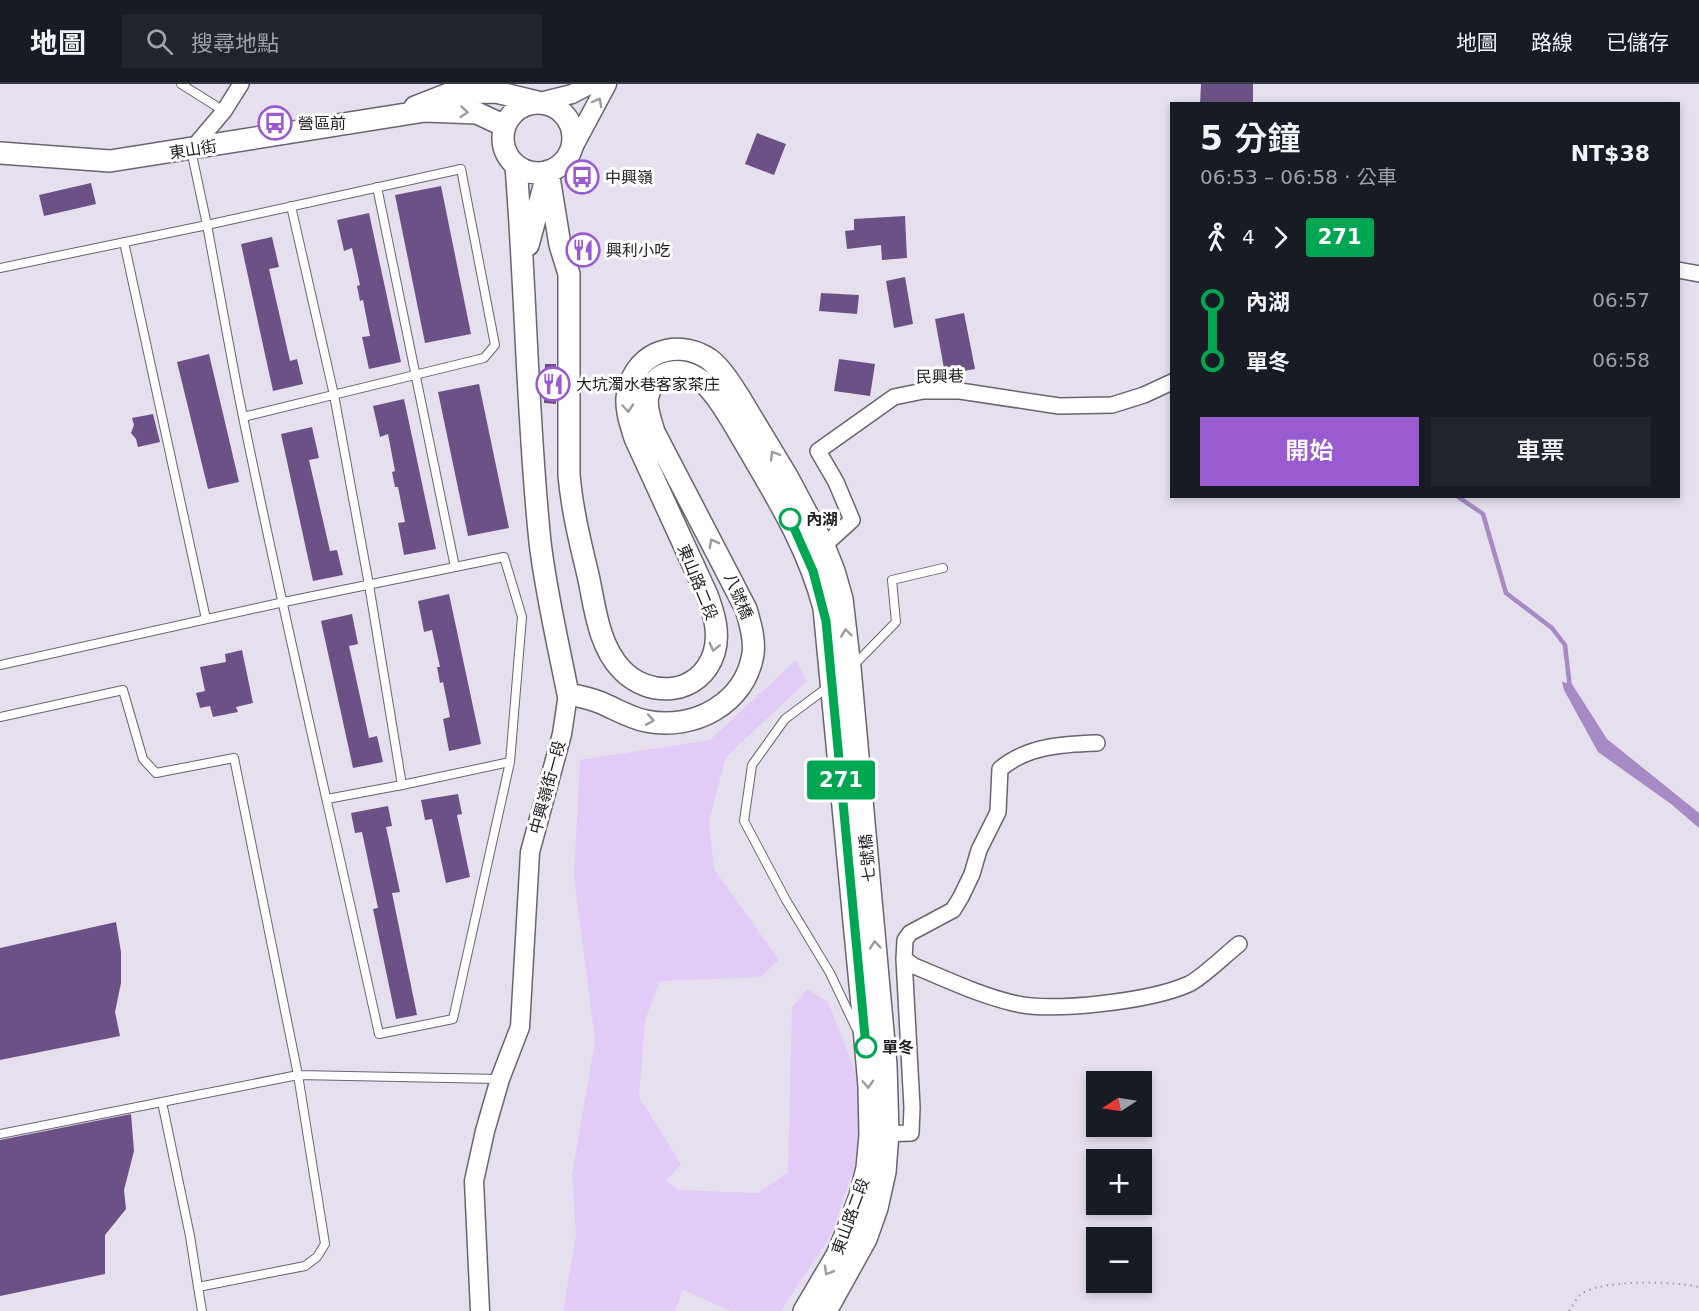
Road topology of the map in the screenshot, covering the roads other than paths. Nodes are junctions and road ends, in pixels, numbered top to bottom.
1 (181, 84) edge
2 (241, 84) edge
3 (591, 84) edge
4 (607, 84) edge
5 (540, 102) junction
6 (224, 111) junction
7 (385, 118) junction
8 (505, 126) junction
9 (191, 150) junction
10 (0, 153) edge
11 (568, 157) junction
12 (516, 166) junction
13 (548, 171) junction
14 (377, 188) junction
15 (291, 206) junction
16 (207, 225) junction
17 (124, 242) junction
18 (524, 260) junction
19 (0, 268) edge
20 (1680, 270) edge
21 (1699, 274) edge
22 (415, 375) junction
23 (1170, 383) edge
24 (334, 395) junction
25 (243, 417) junction
26 (654, 432) joint
27 (817, 553) junction
28 (455, 567) junction
29 (943, 568) dead end
30 (369, 585) junction
31 (284, 602) junction
32 (206, 619) junction
33 (0, 665) edge
34 (850, 668) junction
35 (832, 683) junction
36 (568, 694) junction
37 (0, 717) edge
38 (845, 717) junction
39 (1097, 743) dead end
40 (510, 762) junction
41 (402, 785) junction
42 (327, 800) junction
43 (1239, 944) dead end
44 (904, 959) junction
45 (872, 1004) junction
46 (866, 1048) junction
47 (298, 1075) junction
48 (500, 1079) junction
49 (162, 1102) junction
50 (0, 1134) edge
51 (879, 1134) junction
52 (198, 1287) junction
53 (202, 1311) edge
54 (480, 1311) edge
55 (804, 1311) edge
56 (826, 1311) edge

1 - 6 lane
2 - 6 street
3 - 5 street, 東山街
11 -> 4 street
5 - 7 main road, 東山街
5 - 8 main road
5 - 11 main road
6 - 9 street
7 -> 8 main road, 東山街
7 - 9 main road, 東山街
8 - 12 main road
9 - 10 main road, 東山街
9 - 16 lane
11 - 13 main road
12 - 13 main road
12 - 18 main road, 中興嶺街一段
13 - 18 main road, 中興嶺街一段
27 -> 13 main road, 東山路二段
14 - 15 lane
14 - 22 lane
14 - 22 lane
15 - 16 lane
15 - 24 lane
16 - 17 lane
16 - 25 lane
17 - 19 lane
17 - 32 lane
18 - 36 main road, 中興嶺街一段
20 - 21 street
22 - 24 lane
22 - 28 lane
23 - 27 street, 民興巷
24 - 25 lane
24 - 30 lane
25 - 31 lane
26 - 27 main road, 東山路二段
36 -> 26 main road, 八號橋
34 -> 27 main road, 東山路二段
27 - 35 main road, 東山路二段
28 - 30 lane
28 - 40 lane
29 - 34 lane
30 - 31 lane
30 - 41 lane
31 - 32 lane
31 - 42 lane
32 - 33 lane
34 - 35 lane
34 - 38 main road, 東山路二段
35 - 38 main road, 東山路二段
35 - 46 lane
36 - 48 street, 中興嶺街一段
37 - 47 lane
38 - 45 main road, 七號橋
39 - 44 street
40 - 41 lane
40 - 42 lane
41 - 42 lane
43 - 44 street
44 - 51 street
45 - 46 main road, 東山路二段
45 - 51 main road, 東山路二段
46 -> 51 main road, 東山路二段
47 - 48 lane
47 - 49 lane
47 - 52 lane
48 - 54 street, 中興嶺街一段
49 - 50 lane
49 - 52 lane
51 -> 55 main road, 東山路二段
51 - 56 main road, 東山路二段
52 - 53 lane

